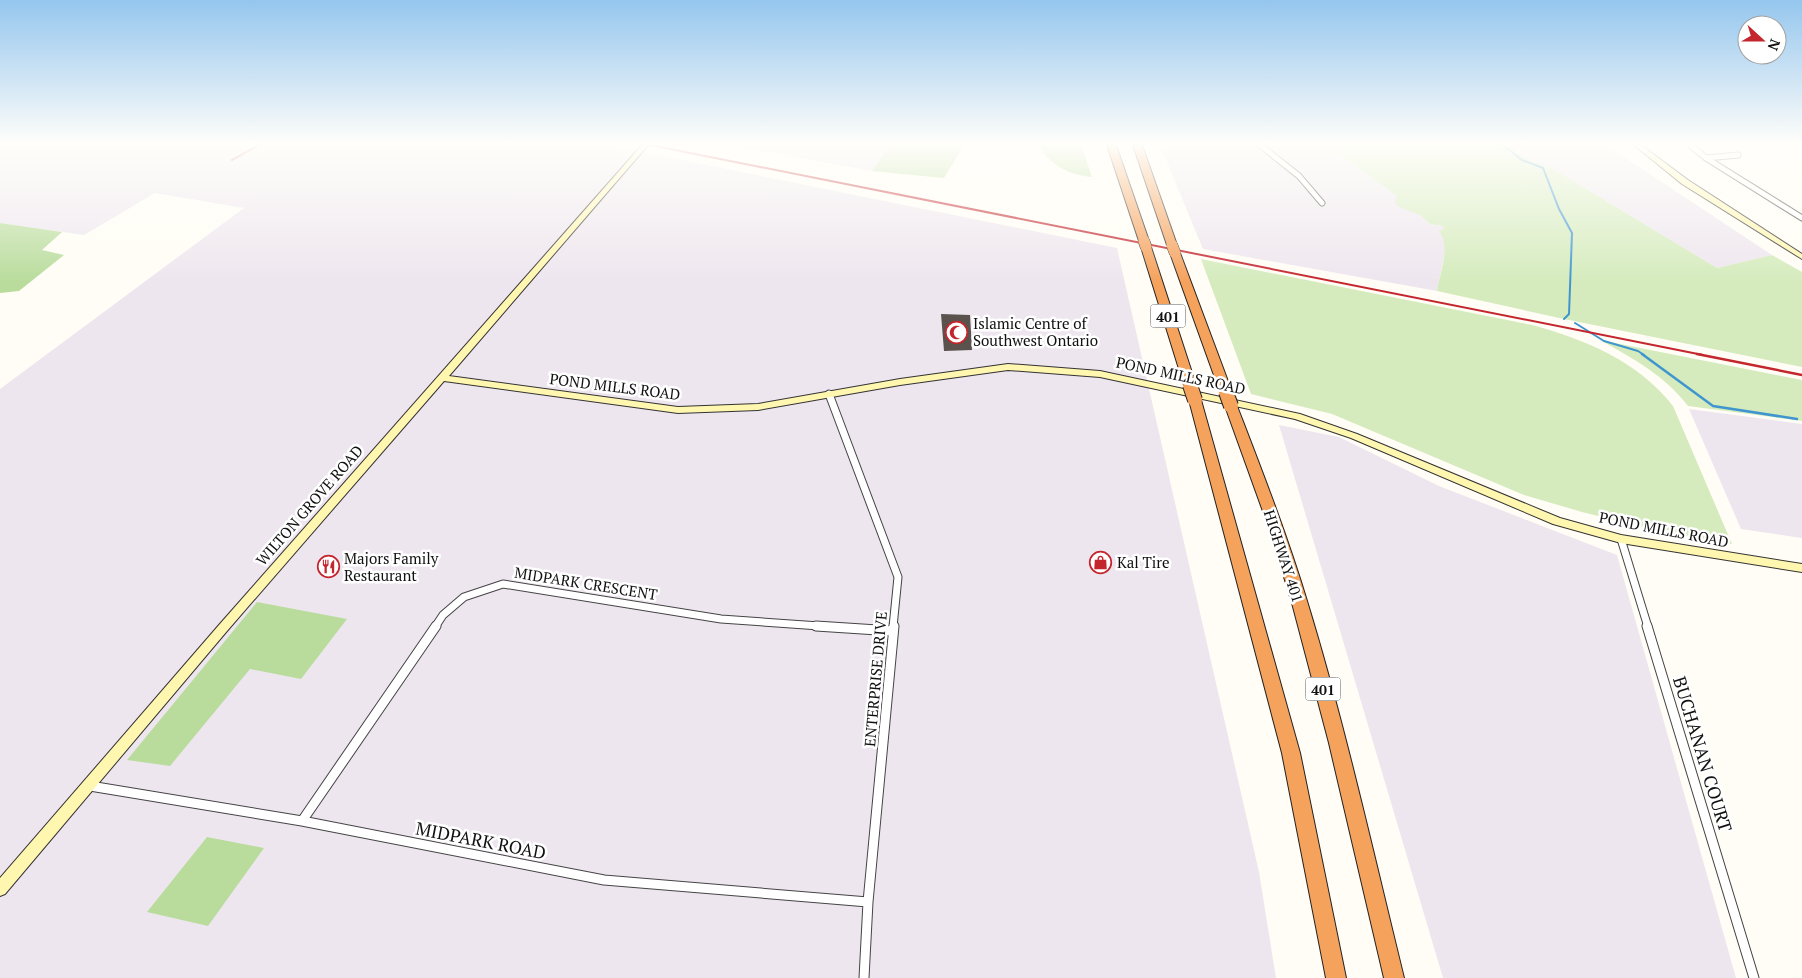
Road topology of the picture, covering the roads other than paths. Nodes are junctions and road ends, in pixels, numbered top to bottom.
1 (605, 191) edge
2 (1127, 191) edge
3 (1152, 191) edge
4 (1311, 191) edge
5 (1699, 191) edge
6 (1758, 191) edge
7 (1322, 203) dead end
8 (1802, 218) edge
9 (1802, 258) edge
10 (442, 378) junction
11 (829, 394) junction
12 (1621, 539) junction
13 (1802, 568) edge
14 (893, 631) junction
15 (90, 786) junction
16 (302, 821) junction
17 (0, 890) edge
18 (868, 902) junction
19 (864, 978) edge
20 (1336, 978) edge
21 (1394, 978) edge
22 (1754, 978) edge

1 - 10 main road, WILTON GROVE ROAD
2 - 20 highway, 401, bridge
3 - 21 highway, HIGHWAY 401 / 401
4 - 7 street
5 - 9 main road
6 - 8 street
10 - 11 main road, POND MILLS ROAD
10 - 15 main road, WILTON GROVE ROAD
11 - 12 main road, POND MILLS ROAD
11 - 14 street, ENTERPRISE DRIVE
12 - 13 main road, POND MILLS ROAD
12 - 22 street, BUCHANAN COURT
14 - 16 street, MIDPARK CRESCENT
14 - 18 street, ENTERPRISE DRIVE
15 - 16 street, MIDPARK ROAD
15 - 17 main road, WILTON GROVE ROAD
16 - 18 street, MIDPARK ROAD
18 - 19 street, ENTERPRISE DRIVE

